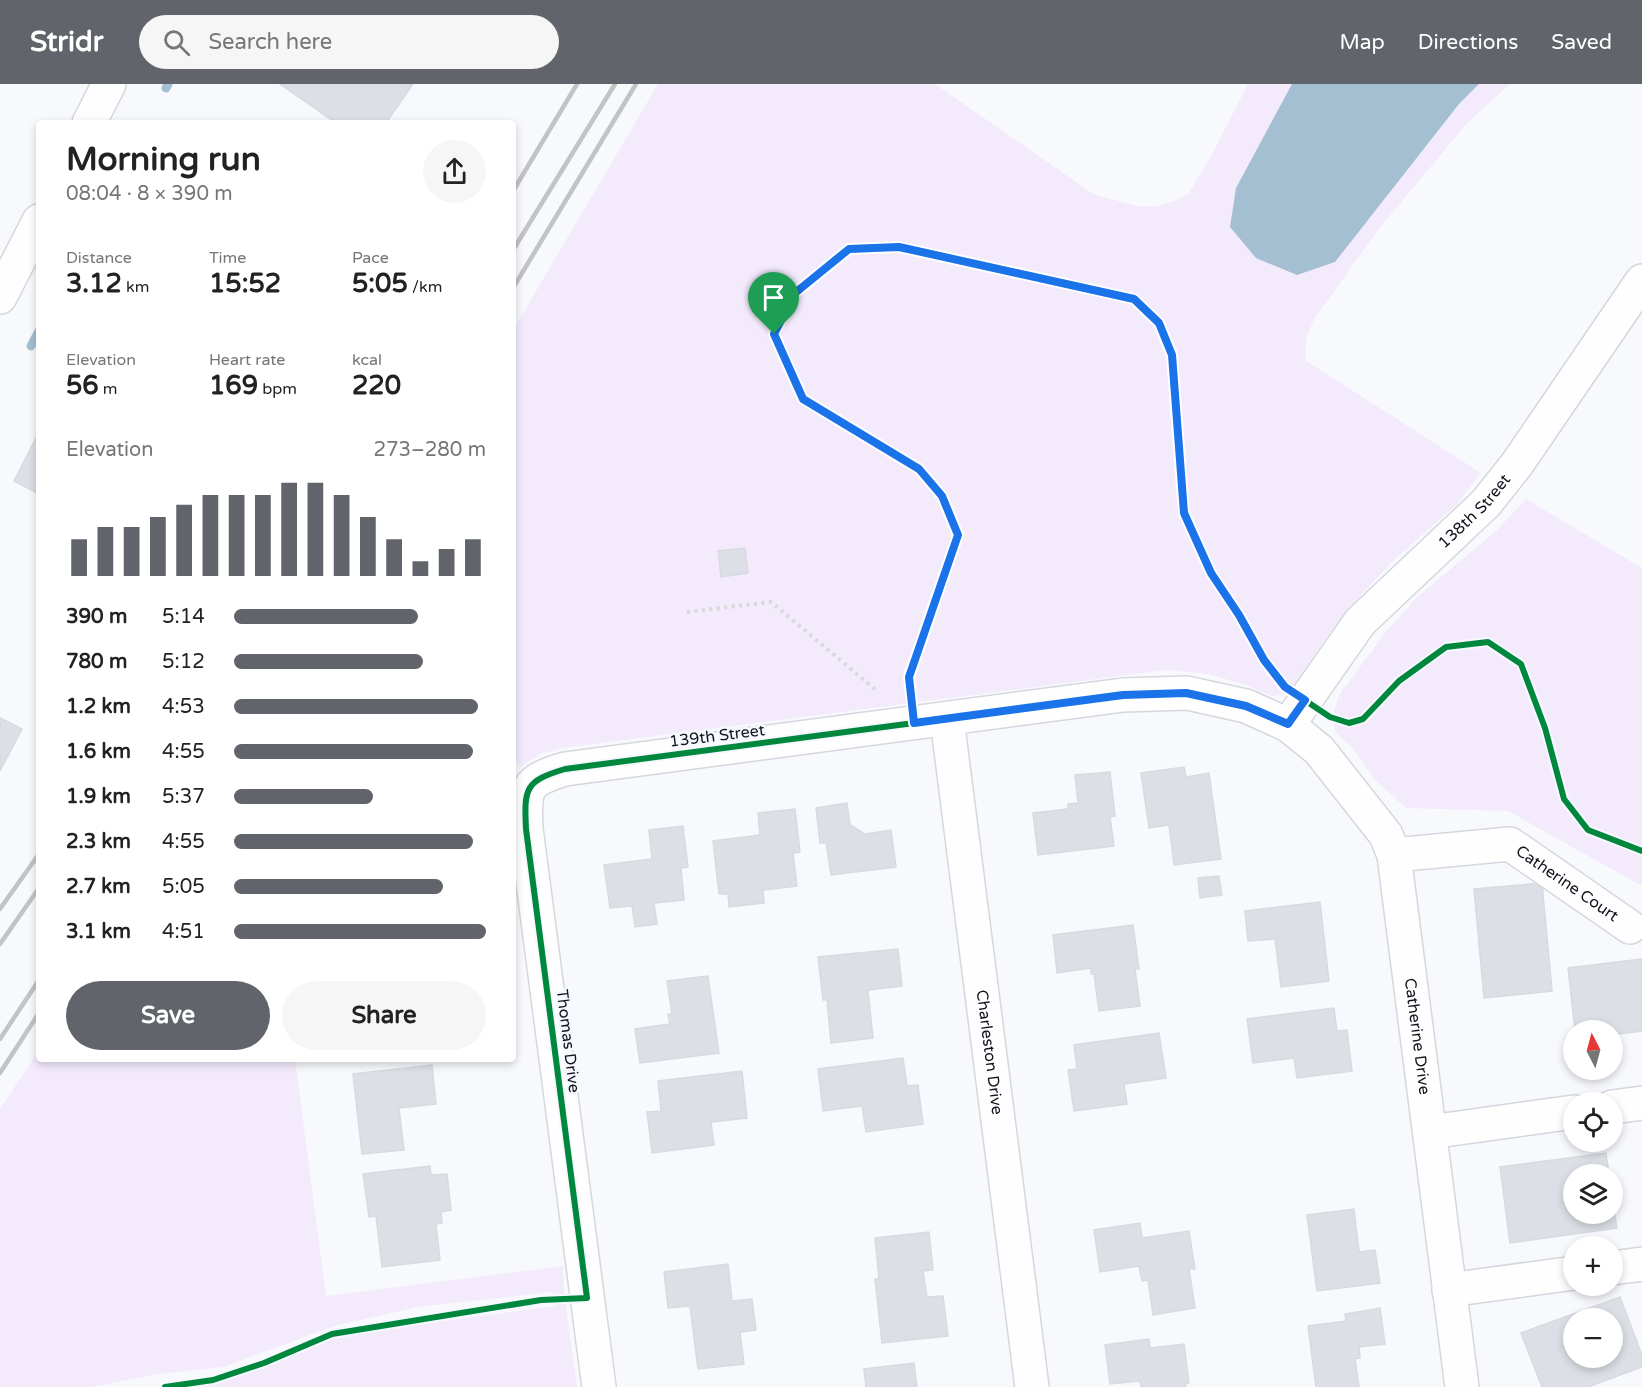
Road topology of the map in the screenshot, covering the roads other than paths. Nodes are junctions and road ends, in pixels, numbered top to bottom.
1 (109, 84) edge
2 (91, 120) edge
3 (36, 227) edge
4 (1642, 281) edge
5 (0, 297) edge
6 (947, 719) junction
7 (1288, 724) junction
8 (529, 788) joint
9 (1394, 855) junction
10 (1630, 927) dead end
11 (1642, 1102) edge
12 (1623, 1105) edge
13 (1563, 1114) edge
14 (1430, 1132) junction
15 (1642, 1264) edge
16 (1623, 1267) edge
17 (1563, 1274) edge
18 (1449, 1290) junction
19 (599, 1387) edge
20 (1032, 1387) edge
21 (1462, 1387) edge

1 - 2 street
3 - 5 street
4 - 7 street, 138th Street
6 - 7 street, 139th Street
6 - 8 street, 139th Street
6 - 20 street, Charleston Drive
7 - 9 street, Catherine Drive
8 - 19 street, Thomas Drive
9 - 10 street, Catherine Court
9 - 14 street, Catherine Drive
11 - 12 street
13 - 14 street
14 - 18 street, Catherine Drive
15 - 16 street
17 - 18 street
18 - 21 street, Catherine Drive

